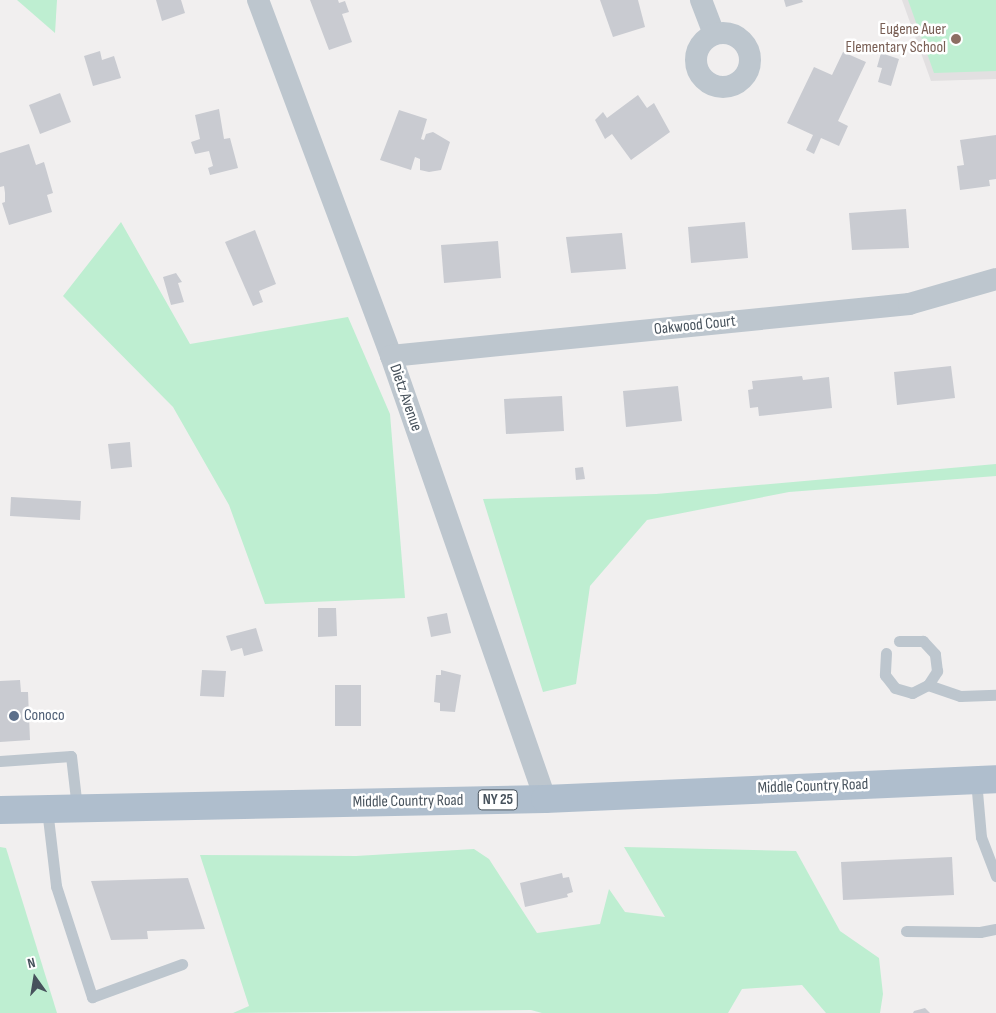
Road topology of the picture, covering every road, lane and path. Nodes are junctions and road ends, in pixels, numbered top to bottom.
1 (258, 0) edge
2 (702, 0) edge
3 (714, 34) dead end
4 (996, 279) edge
5 (391, 356) junction
6 (899, 640) dead end
7 (886, 653) dead end
8 (928, 685) junction
9 (996, 695) edge
10 (0, 761) edge
11 (986, 780) edge
12 (545, 799) junction
13 (77, 808) junction
14 (47, 809) junction
15 (0, 810) edge
16 (996, 876) edge
17 (996, 929) edge
18 (906, 931) dead end
19 (182, 964) dead end

1 - 5 street, Dietz Avenue
2 - 3 street
4 - 5 street, Oakwood Court
5 - 12 street, Dietz Avenue
6 - 8 lane
7 - 8 lane
8 - 9 lane
10 - 13 lane
11 - 12 main road, Middle Country Road / NY 25
11 - 16 lane
12 - 13 main road, Middle Country Road / NY 25
13 - 14 main road, Middle Country Road / NY 25
14 - 15 main road, Middle Country Road / NY 25
14 - 19 lane
17 - 18 lane

